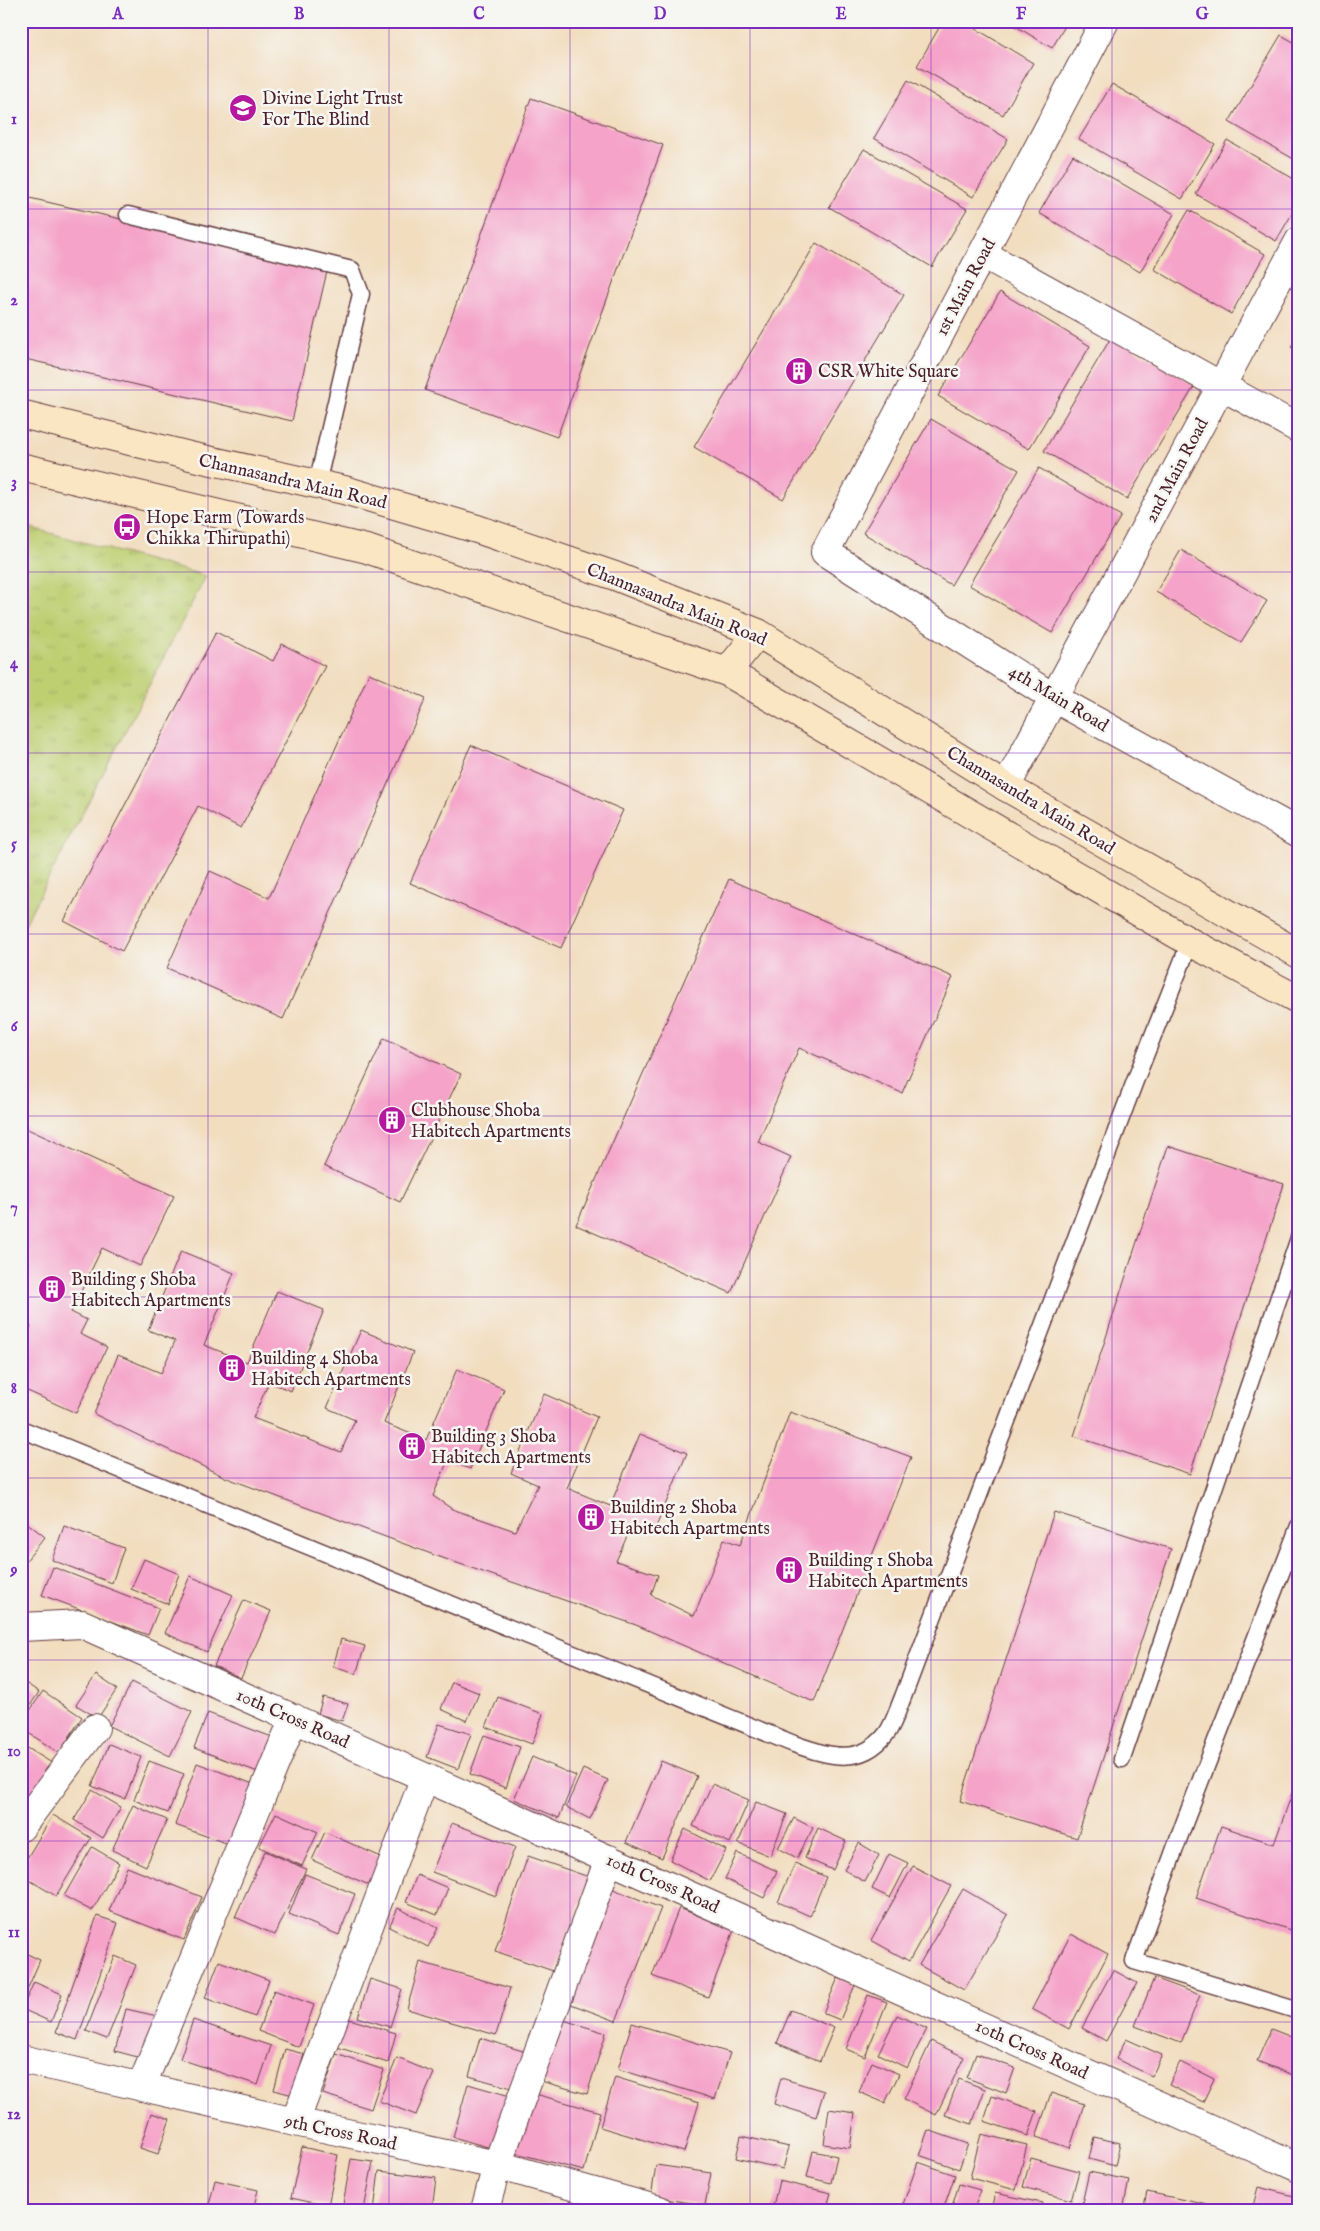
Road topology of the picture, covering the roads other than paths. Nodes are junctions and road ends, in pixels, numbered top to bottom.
1 (1105, 21) edge
2 (128, 215) dead end
3 (1299, 241) edge
4 (982, 254) junction
5 (1221, 386) junction
6 (21, 414) edge
7 (1299, 429) edge
8 (21, 467) edge
9 (318, 484) junction
10 (826, 552) joint
11 (758, 633) junction
12 (727, 672) junction
13 (1049, 708) junction
14 (1006, 787) junction
15 (1299, 833) edge
16 (1190, 942) junction
17 (1299, 954) edge
18 (1299, 1000) edge
19 (1299, 1238) edge
20 (21, 1429) edge
21 (1299, 1526) edge
22 (21, 1627) edge
23 (294, 1718) junction
24 (95, 1728) dead end
25 (1122, 1759) dead end
26 (425, 1777) junction
27 (21, 1827) edge
28 (609, 1859) junction
29 (1299, 2011) edge
30 (21, 2059) edge
31 (141, 2087) junction
32 (295, 2122) junction
33 (498, 2166) junction
34 (1299, 2168) edge
35 (485, 2210) edge
36 (658, 2210) edge

1 - 4 street, 1st Main Road
2 - 9 lane
3 - 5 street, 2nd Main Road
4 - 5 street
4 - 10 street, 1st Main Road
5 - 7 street
5 - 13 street, 2nd Main Road
6 - 9 main road, Channasandra Main Road
8 - 12 main road
9 - 11 main road, Channasandra Main Road
10 - 13 street, 4th Main Road
11 - 12 main road
11 - 14 main road, Channasandra Main Road
12 - 16 main road
13 - 14 street, 2nd Main Road
13 - 15 street, 4th Main Road
14 - 17 main road, Channasandra Main Road
16 - 18 main road
16 - 20 lane
19 - 25 lane
21 - 29 lane
22 - 23 street, 10th Cross Road
23 - 26 street, 10th Cross Road
23 - 31 street
24 - 27 street
26 - 28 street, 10th Cross Road
26 - 32 street
28 - 33 street
28 - 34 street, 10th Cross Road
30 - 31 street, 9th Cross Road
31 - 32 street, 9th Cross Road
32 - 33 street, 9th Cross Road
33 - 35 street
33 - 36 street, 9th Cross Road

